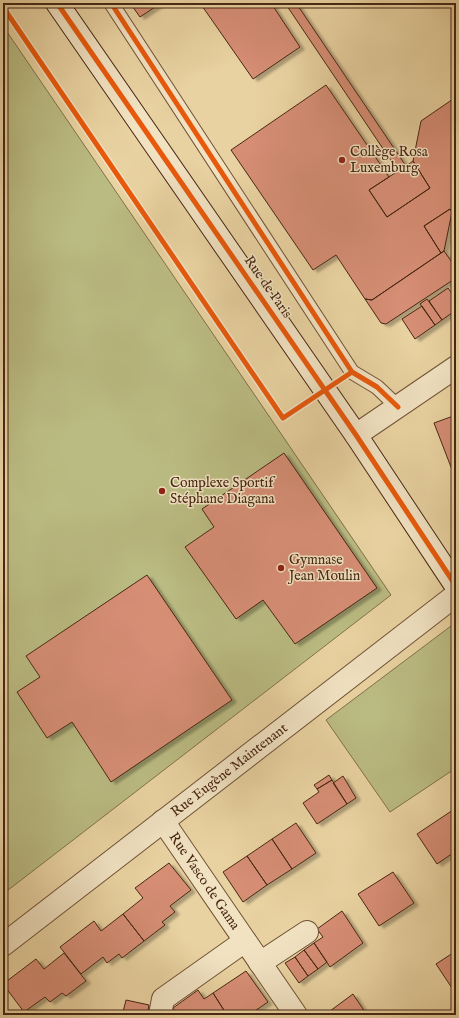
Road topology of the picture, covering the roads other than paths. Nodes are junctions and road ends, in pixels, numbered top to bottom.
1 (57, 3) edge
2 (111, 3) edge
3 (456, 367) edge
4 (398, 407) junction
5 (356, 435) junction
6 (456, 586) edge
7 (456, 595) edge
8 (163, 821) junction
9 (307, 932) dead end
10 (245, 941) junction
11 (3, 945) edge
12 (260, 963) junction
13 (160, 1015) edge
14 (296, 1015) edge

1 - 5 street, Rue de Paris
2 - 4 lane
3 - 4 street
4 - 5 street
5 - 6 street, Rue de Paris
7 - 8 street, Rue Eugène Maintenant
8 - 10 street, Rue Vasco de Gama
8 - 11 street, Rue Eugène Maintenant
9 - 12 street
10 - 12 street, Rue Vasco de Gama
10 - 13 street, Rue Vasco de Gama
12 - 14 street, Rue Vasco de Gama

